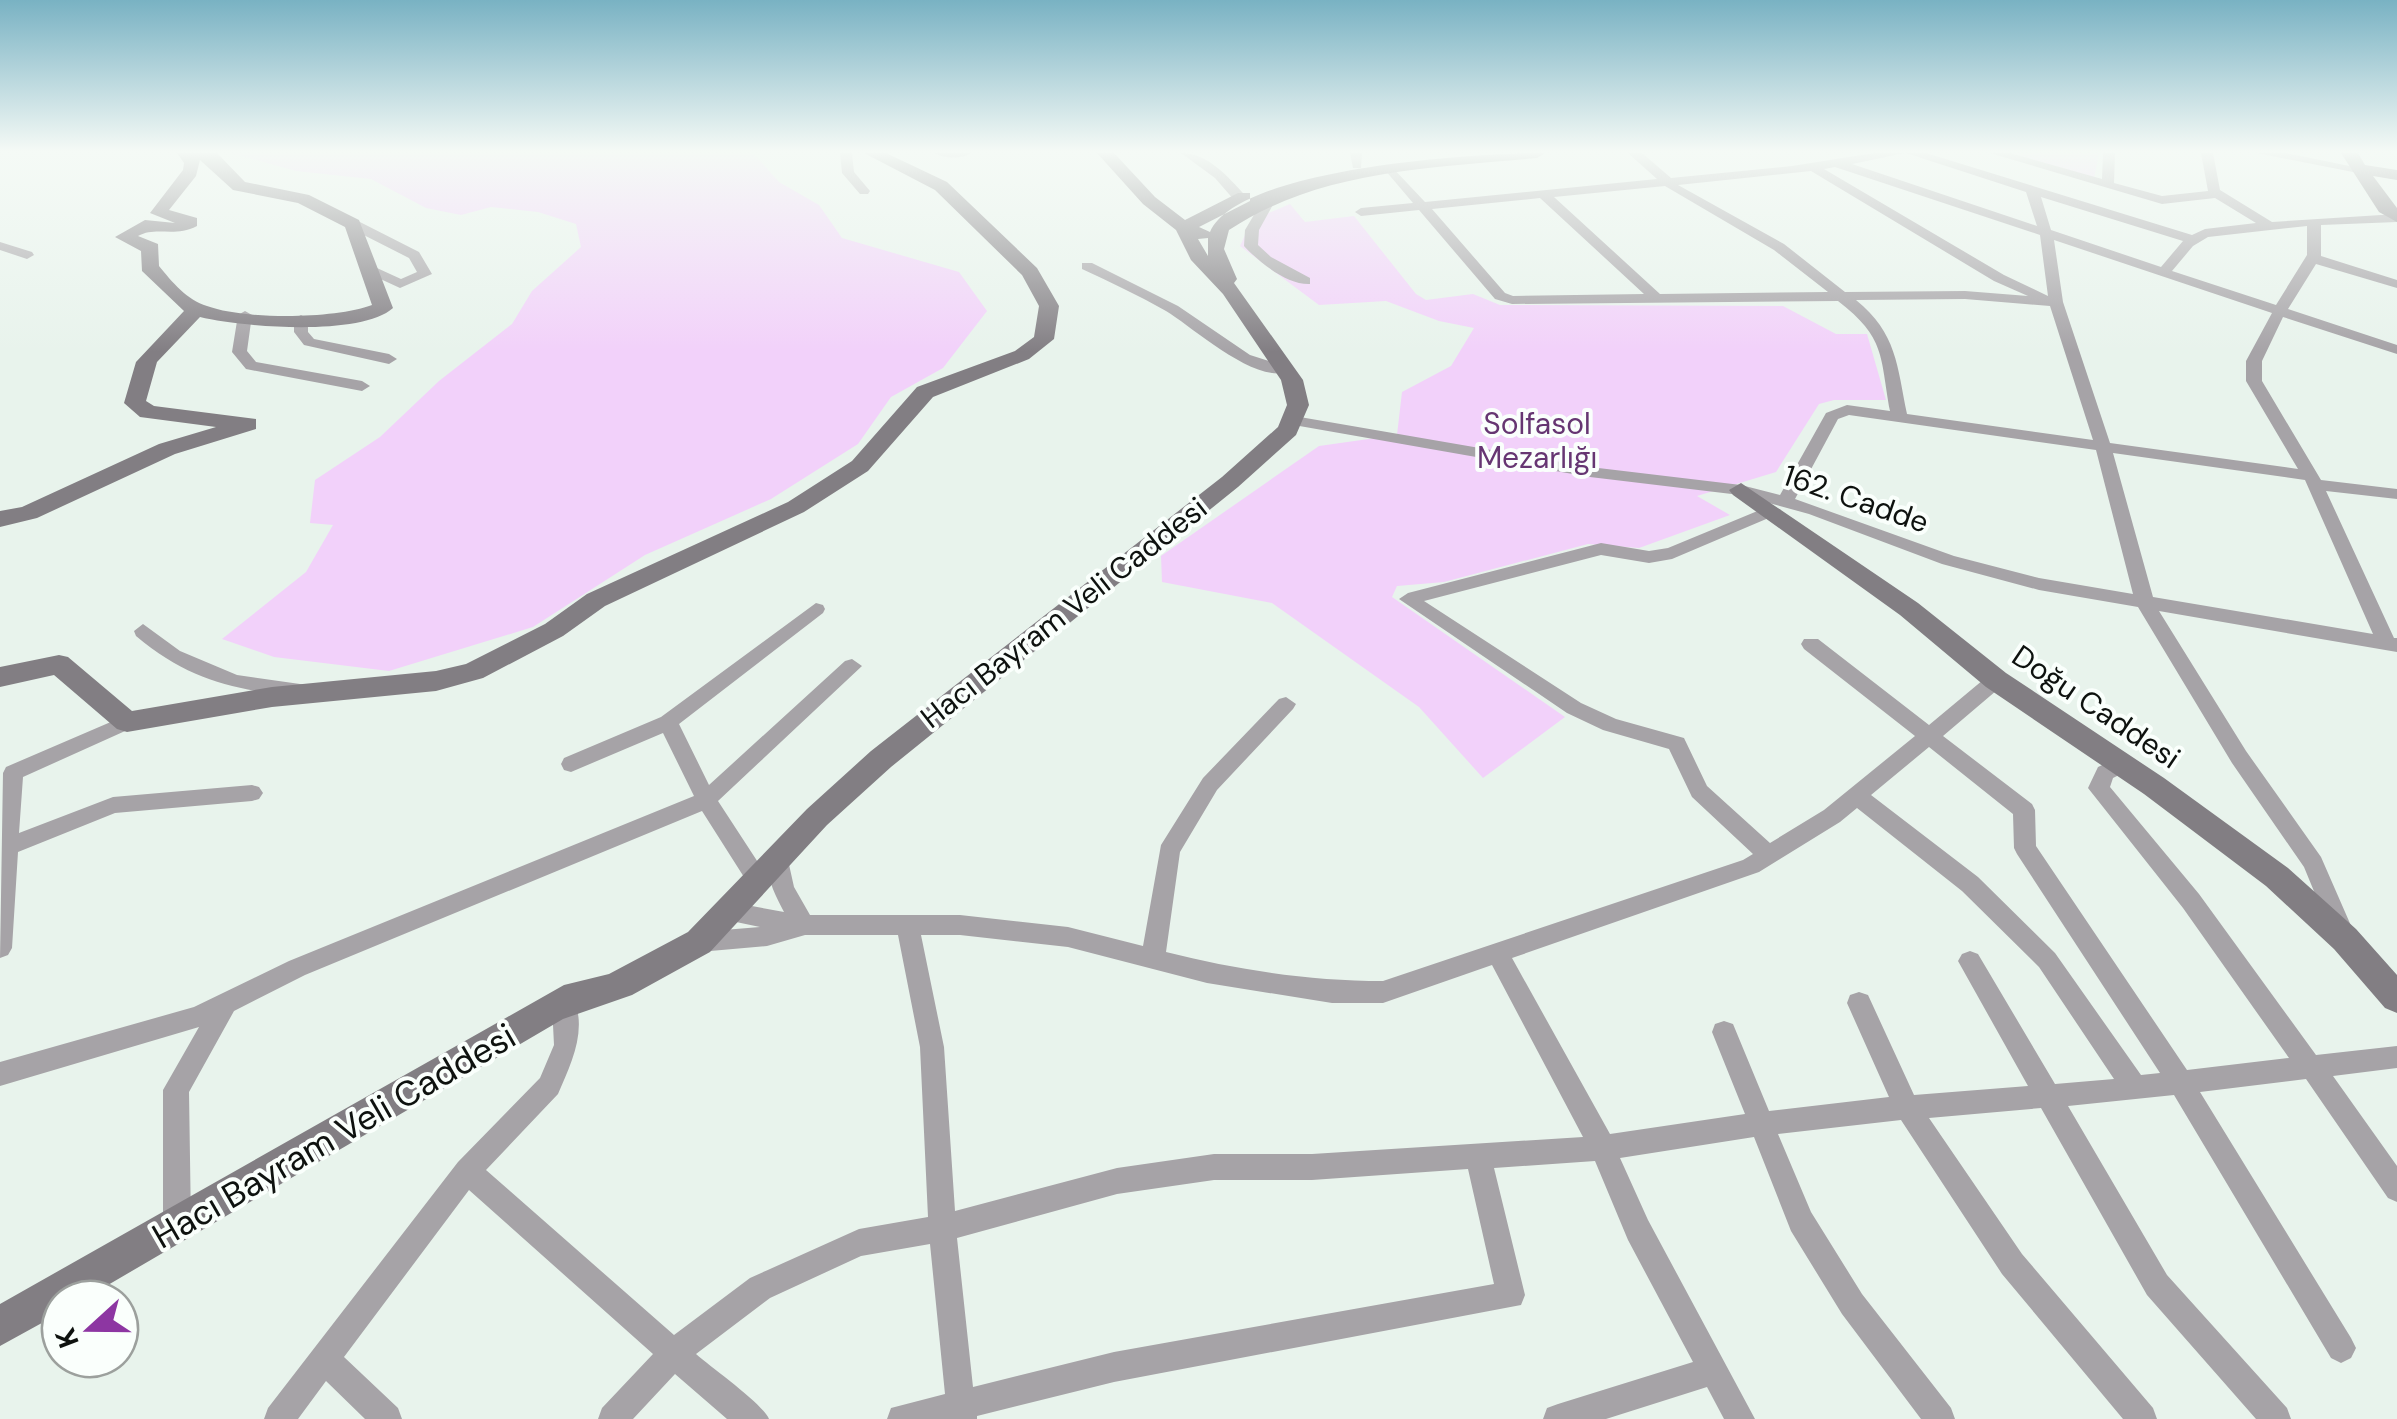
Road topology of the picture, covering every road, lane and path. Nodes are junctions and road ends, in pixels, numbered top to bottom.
1 (181, 219) edge
2 (343, 219) edge
3 (975, 219) edge
4 (1174, 219) edge
5 (1197, 219) edge
6 (1232, 219) edge
7 (1258, 219) edge
8 (1431, 219) edge
9 (1571, 219) edge
10 (1735, 219) edge
11 (1902, 219) edge
12 (2002, 219) edge
13 (2041, 219) edge
14 (2127, 219) edge
15 (2259, 219) edge
16 (2351, 219) edge
17 (2314, 221) junction
18 (353, 224) junction
19 (2270, 226) junction
20 (1185, 230) junction
21 (2046, 234) junction
22 (1216, 237) junction
23 (2194, 240) junction
24 (0, 246) edge
25 (27, 255) dead end
26 (2312, 258) junction
27 (1087, 266) dead end
28 (366, 267) junction
29 (2164, 272) junction
30 (1305, 280) dead end
31 (2397, 284) edge
32 (1230, 290) junction
33 (1845, 298) junction
34 (1657, 299) junction
35 (2056, 302) junction
36 (198, 309) junction
37 (2279, 310) junction
38 (244, 315) junction
39 (301, 320) junction
40 (2397, 350) edge
41 (389, 359) dead end
42 (1286, 369) junction
43 (362, 386) dead end
44 (1899, 416) junction
45 (1294, 421) junction
46 (2103, 446) junction
47 (2312, 480) junction
48 (1741, 490) joint
49 (2397, 494) edge
50 (1778, 506) junction
51 (0, 519) edge
52 (2145, 603) junction
53 (816, 609) dead end
54 (143, 631) dead end
55 (1812, 644) dead end
56 (2392, 645) edge
57 (852, 666) dead end
58 (0, 677) edge
59 (1996, 680) junction
60 (314, 694) junction
61 (1286, 704) dead end
62 (127, 722) junction
63 (668, 722) junction
64 (1927, 738) junction
65 (570, 764) dead end
66 (2122, 764) junction
67 (6, 775) edge
68 (252, 793) dead end
69 (1857, 796) junction
70 (706, 800) junction
71 (6, 843) edge
72 (1769, 855) junction
73 (778, 857) junction
74 (756, 879) junction
75 (725, 912) junction
76 (803, 926) junction
77 (908, 927) junction
78 (2345, 939) junction
79 (699, 942) junction
80 (0, 948) edge
81 (1496, 952) junction
82 (1153, 959) junction
83 (1970, 961) dead end
84 (2397, 998) edge
85 (225, 1003) junction
86 (1859, 1003) dead end
87 (564, 1005) junction
88 (1724, 1032) dead end
89 (2397, 1057) edge
90 (2311, 1067) junction
91 (0, 1074) edge
92 (2181, 1082) junction
93 (2135, 1088) junction
94 (2048, 1096) junction
95 (1907, 1108) junction
96 (1763, 1124) junction
97 (1603, 1148) junction
98 (1478, 1156) junction
99 (467, 1171) junction
100 (2397, 1189) edge
101 (178, 1224) junction
102 (942, 1228) junction
103 (0, 1326) edge
104 (2341, 1348) dead end
105 (674, 1354) junction
106 (324, 1359) junction
107 (1712, 1371) junction
108 (961, 1410) edge
109 (278, 1419) edge
110 (386, 1419) edge
111 (613, 1419) edge
112 (754, 1419) edge
113 (902, 1419) edge
114 (1558, 1419) edge
115 (1740, 1419) edge
116 (1940, 1419) edge
117 (2142, 1419) edge
118 (2276, 1419) edge

1 - 36 street
2 - 18 street
3 - 60 street
4 - 20 street
5 - 20 street
6 - 22 street
7 - 30 street
8 - 34 street
9 - 34 street
10 - 33 street
11 - 35 street
12 - 21 street
13 - 21 street
14 - 23 street
15 - 19 street
16 - 17 street
17 - 19 street
17 - 26 street
18 - 28 street
18 - 28 street
19 - 23 street
20 - 22 street
20 - 32 street
21 - 29 street
21 - 35 street
22 - 32 street
23 - 29 street
24 - 25 street
26 - 31 street
26 - 37 street
27 - 42 street
28 - 39 street
29 - 37 street
32 - 42 street
33 - 34 street
33 - 35 street
33 - 44 street
35 - 46 street
36 - 38 street
36 - 51 street
37 - 40 street
37 - 47 street
38 - 39 street
38 - 43 street
39 - 41 street
42 - 45 street
44 - 46 street
44 - 50 street
45 - 48 street, 162. Cadde
45 - 73 street, Hacı Bayram Veli Caddesi
46 - 47 street
46 - 52 street
47 - 49 street
47 - 56 street
48 - 50 street, Doğu Caddesi
50 - 52 street, 162. Cadde
50 - 59 street, Doğu Caddesi
50 - 72 street
52 - 56 street, 162. Cadde
52 - 78 street
53 - 63 street
54 - 60 street
55 - 64 street
57 - 70 street
58 - 62 street
59 - 64 street
59 - 66 street, Doğu Caddesi
60 - 62 street
61 - 82 street
62 - 67 street
63 - 65 street
63 - 70 street
64 - 69 street
64 - 92 street
66 - 78 street, Doğu Caddesi
66 - 90 street
67 - 71 street
68 - 71 street
69 - 72 street
69 - 93 street
70 - 74 street
70 - 85 street
71 - 80 street
72 - 81 street
73 - 74 street, Hacı Bayram Veli Caddesi
73 - 76 street
74 - 75 street, Hacı Bayram Veli Caddesi
75 - 76 street
75 - 79 street, Hacı Bayram Veli Caddesi
75 - 87 street, Hacı Bayram Veli Caddesi
76 - 77 street
76 - 79 street
77 - 82 street
77 - 102 street
78 - 84 street, Doğu Caddesi
79 - 87 street, Hacı Bayram Veli Caddesi
81 - 82 street
81 - 97 street
83 - 94 street
85 - 91 street
85 - 101 street
86 - 95 street
87 - 99 street
87 - 101 street, Hacı Bayram Veli Caddesi
88 - 96 street
89 - 90 street
90 - 92 street
90 - 100 street
92 - 93 street
92 - 104 street
93 - 94 street
94 - 95 street
94 - 118 street
95 - 96 street
95 - 117 street
96 - 97 street
96 - 116 street
97 - 98 street
97 - 107 street
98 - 102 street
98 - 108 street
99 - 105 street
99 - 106 street
101 - 103 street, Hacı Bayram Veli Caddesi
102 - 105 street
102 - 108 street
105 - 111 street
105 - 112 street
106 - 109 street
106 - 110 street
107 - 114 street
107 - 115 street
108 - 113 street

